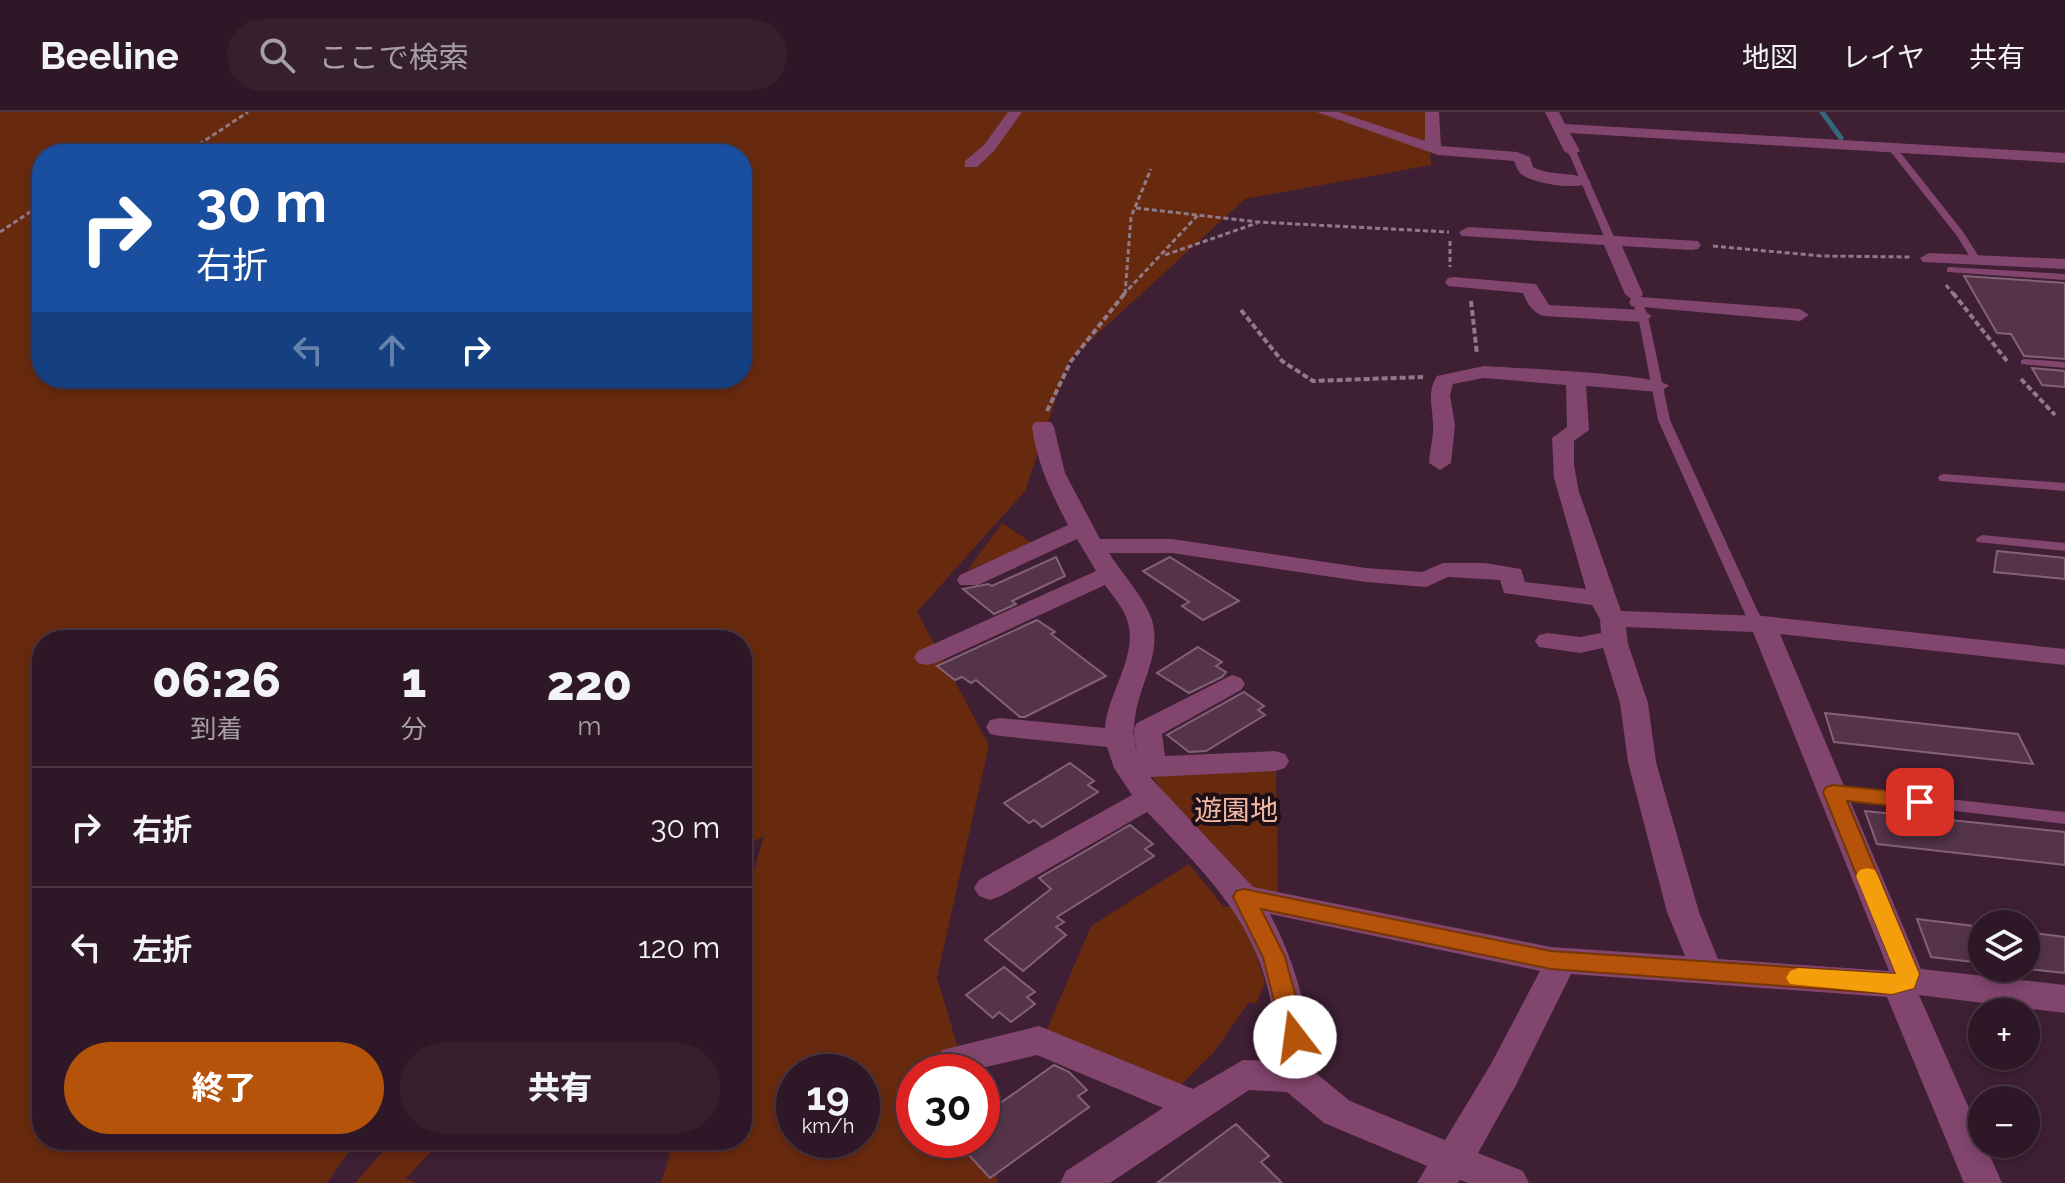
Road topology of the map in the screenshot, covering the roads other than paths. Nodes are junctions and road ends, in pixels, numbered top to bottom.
1 (1015, 112) edge
2 (1324, 112) edge
3 (1340, 112) edge
4 (1432, 112) edge
5 (1552, 112) edge
6 (1359, 125) junction
7 (1561, 128) junction
8 (1433, 148) junction
9 (1893, 149) junction
10 (1572, 151) joint
11 (2065, 158) edge
12 (971, 164) dead end
13 (1583, 182) junction
14 (1468, 232) road end
15 (1610, 239) junction
16 (1692, 245) road end
17 (1929, 258) road end
18 (1976, 260) junction
19 (2065, 264) edge
20 (1950, 270) dead end
21 (2065, 277) edge
22 (1454, 282) dead end
23 (1638, 304) junction
24 (1800, 315) dead end
25 (2025, 362) dead end
26 (2065, 365) edge
27 (1576, 380) junction
28 (1659, 386) junction
29 (1043, 427) road end
30 (1440, 463) dead end
31 (1944, 478) dead end
32 (2065, 487) edge
33 (1089, 536) junction
34 (1982, 539) dead end
35 (2065, 547) edge
36 (1111, 573) junction
37 (969, 580) dead end
38 (1609, 619) junction
39 (1763, 624) junction
40 (1548, 641) dead end
41 (927, 657) dead end
42 (2065, 657) edge
43 (1232, 684) dead end
44 (1000, 727) dead end
45 (1118, 739) junction
46 (1275, 761) dead end
47 (1144, 778) junction
48 (1833, 792) junction
49 (2065, 818) edge
50 (990, 888) dead end
51 (1244, 897) junction
52 (1562, 960) junction
53 (1707, 971) junction
54 (1906, 982) junction
55 (2065, 999) edge
56 (980, 1054) edge
57 (1295, 1077) junction
58 (1195, 1106) junction
59 (1445, 1171) edge
60 (1079, 1183) edge
61 (1510, 1183) edge
62 (1983, 1183) edge

1 - 12 street
2 - 6 street
3 - 6 street
4 - 8 street
5 - 7 street
6 - 8 street
7 - 9 street
7 - 10 street
8 - 13 street
9 - 11 street
9 - 18 lane
10 - 13 lane
13 - 15 lane
14 - 15 street
15 - 16 street
15 - 23 street
17 - 18 street
18 - 19 street
20 - 21 lane
22 - 23 street
23 - 24 street
23 - 28 lane
25 - 26 lane
27 - 28 street
27 - 30 street
27 - 38 street
28 - 39 lane
29 - 33 street
31 - 32 lane
33 - 36 street
33 - 37 street
33 - 38 street
34 - 35 lane
36 - 41 street
36 - 45 street
38 - 39 street
38 - 40 street
38 - 53 street
39 - 42 street
39 - 48 street
43 - 47 street
44 - 45 street
45 - 47 street
46 - 47 street
47 - 50 street
47 - 51 street
48 - 49 lane
48 - 54 street
51 - 52 street
51 - 57 street
52 - 53 street
52 - 59 street
53 - 54 street
54 - 55 street
54 - 62 street
56 - 58 street
57 - 58 street
57 - 59 street
58 - 60 street
59 - 61 street

